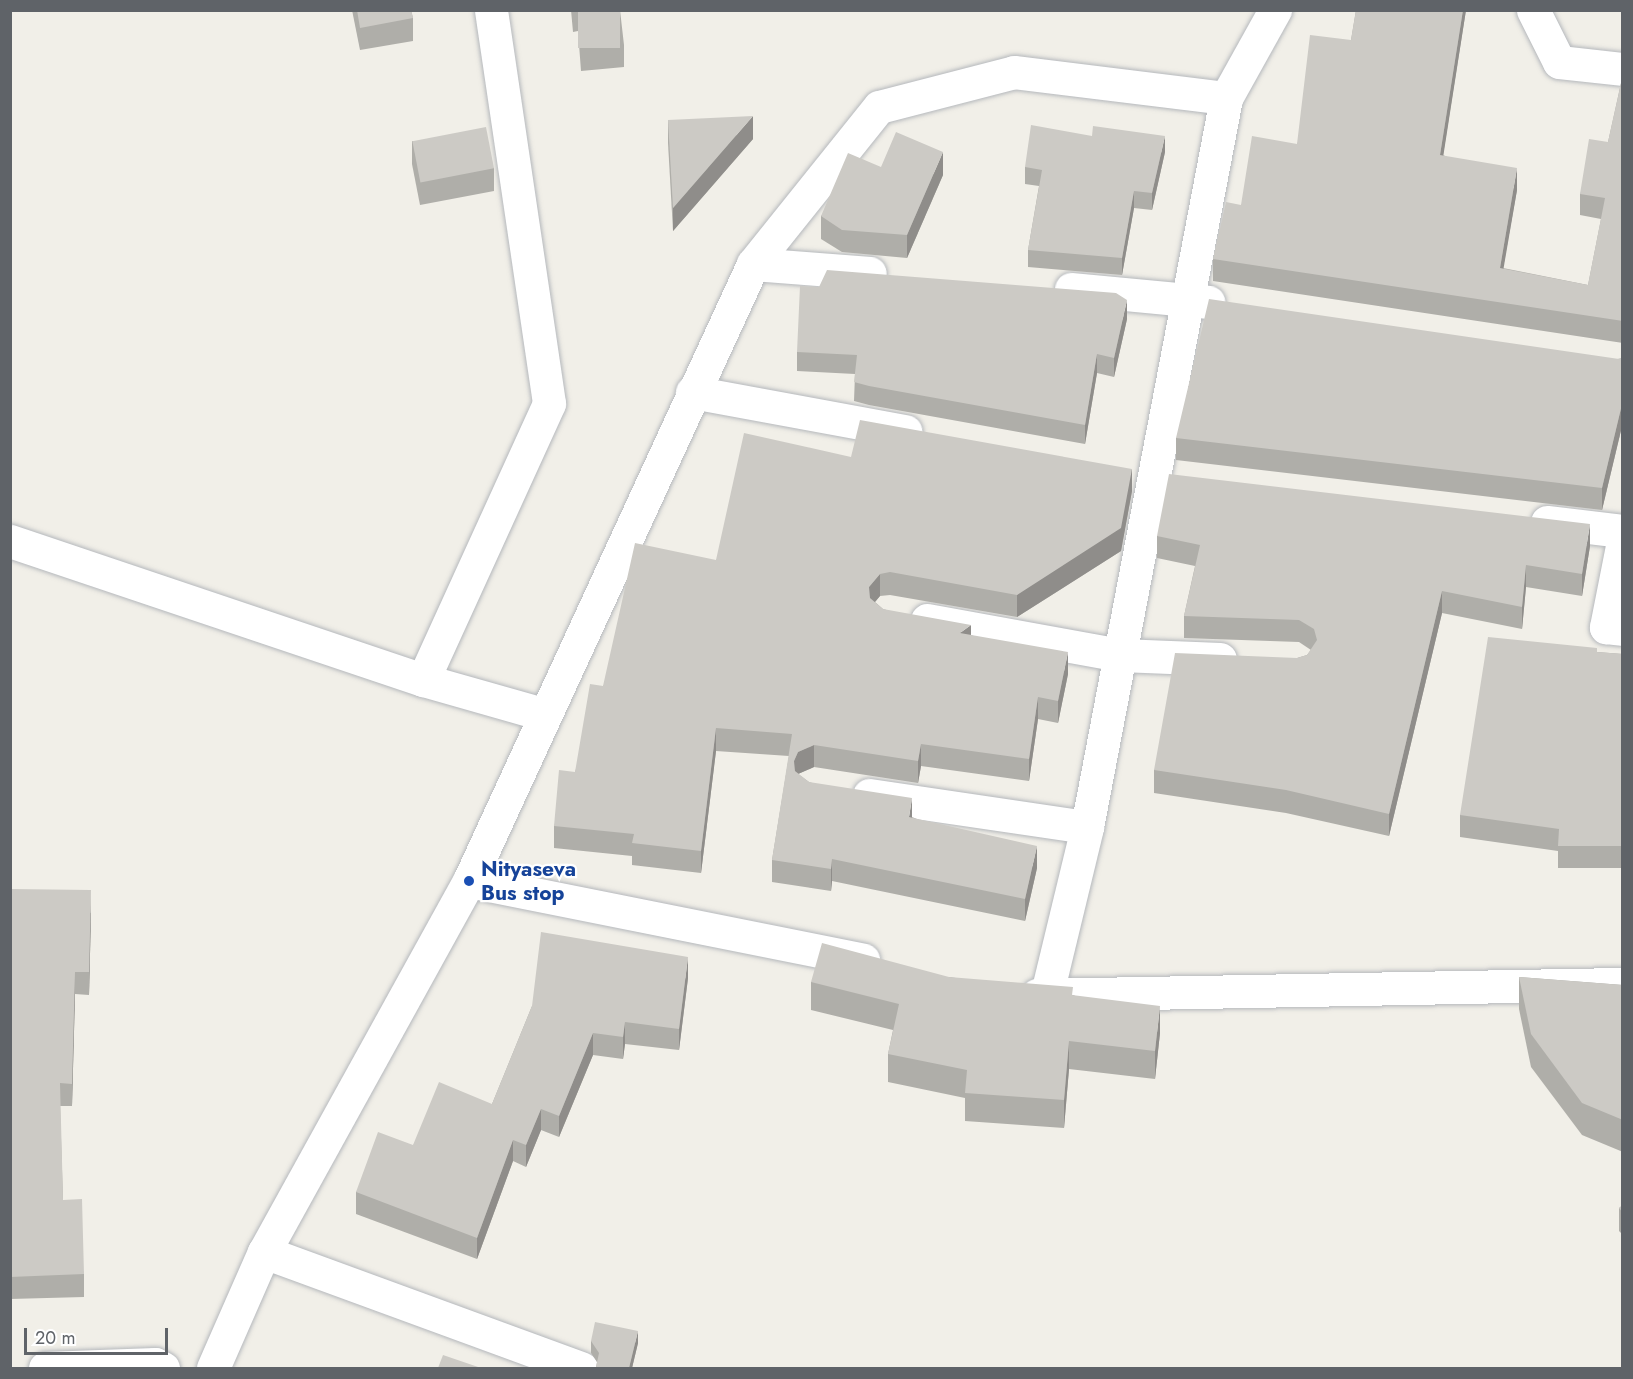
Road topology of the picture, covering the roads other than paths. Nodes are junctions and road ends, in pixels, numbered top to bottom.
1 (491, 10) edge
2 (1275, 10) edge
3 (1533, 10) edge
4 (1623, 69) edge
5 (1226, 98) junction
6 (753, 264) junction
7 (906, 276) edge
8 (1035, 286) edge
9 (1188, 299) junction
10 (1235, 305) edge
11 (692, 392) junction
12 (935, 436) edge
13 (1120, 470) edge
14 (1154, 476) junction
15 (1189, 481) edge
16 (1517, 519) edge
17 (1623, 531) edge
18 (10, 542) edge
19 (1623, 546) edge
20 (899, 615) edge
21 (1623, 629) edge
22 (1119, 655) junction
23 (1251, 660) edge
24 (423, 680) junction
25 (542, 714) junction
26 (835, 790) edge
27 (1087, 827) junction
28 (469, 881) junction
29 (896, 967) edge
30 (1623, 984) edge
31 (1000, 988) edge
32 (1047, 997) junction
33 (264, 1252) junction
34 (45, 1368) edge
35 (163, 1368) edge
36 (213, 1368) edge
37 (581, 1368) edge

1 - 24 street
2 - 5 street
3 - 4 street
5 - 6 street
5 - 9 street
6 - 7 street
6 - 11 street
8 - 9 street
9 - 10 street
9 - 14 street
11 - 12 street
11 - 25 street
13 - 14 street
14 - 15 street
14 - 22 street
16 - 17 street
18 - 24 street
19 - 21 street
20 - 22 street
22 - 23 street
22 - 27 street
24 - 25 street
25 - 28 street
26 - 27 street
27 - 32 street
28 - 29 street
28 - 33 street
30 - 32 street
31 - 32 street
33 - 36 street
33 - 37 street
34 - 35 street

